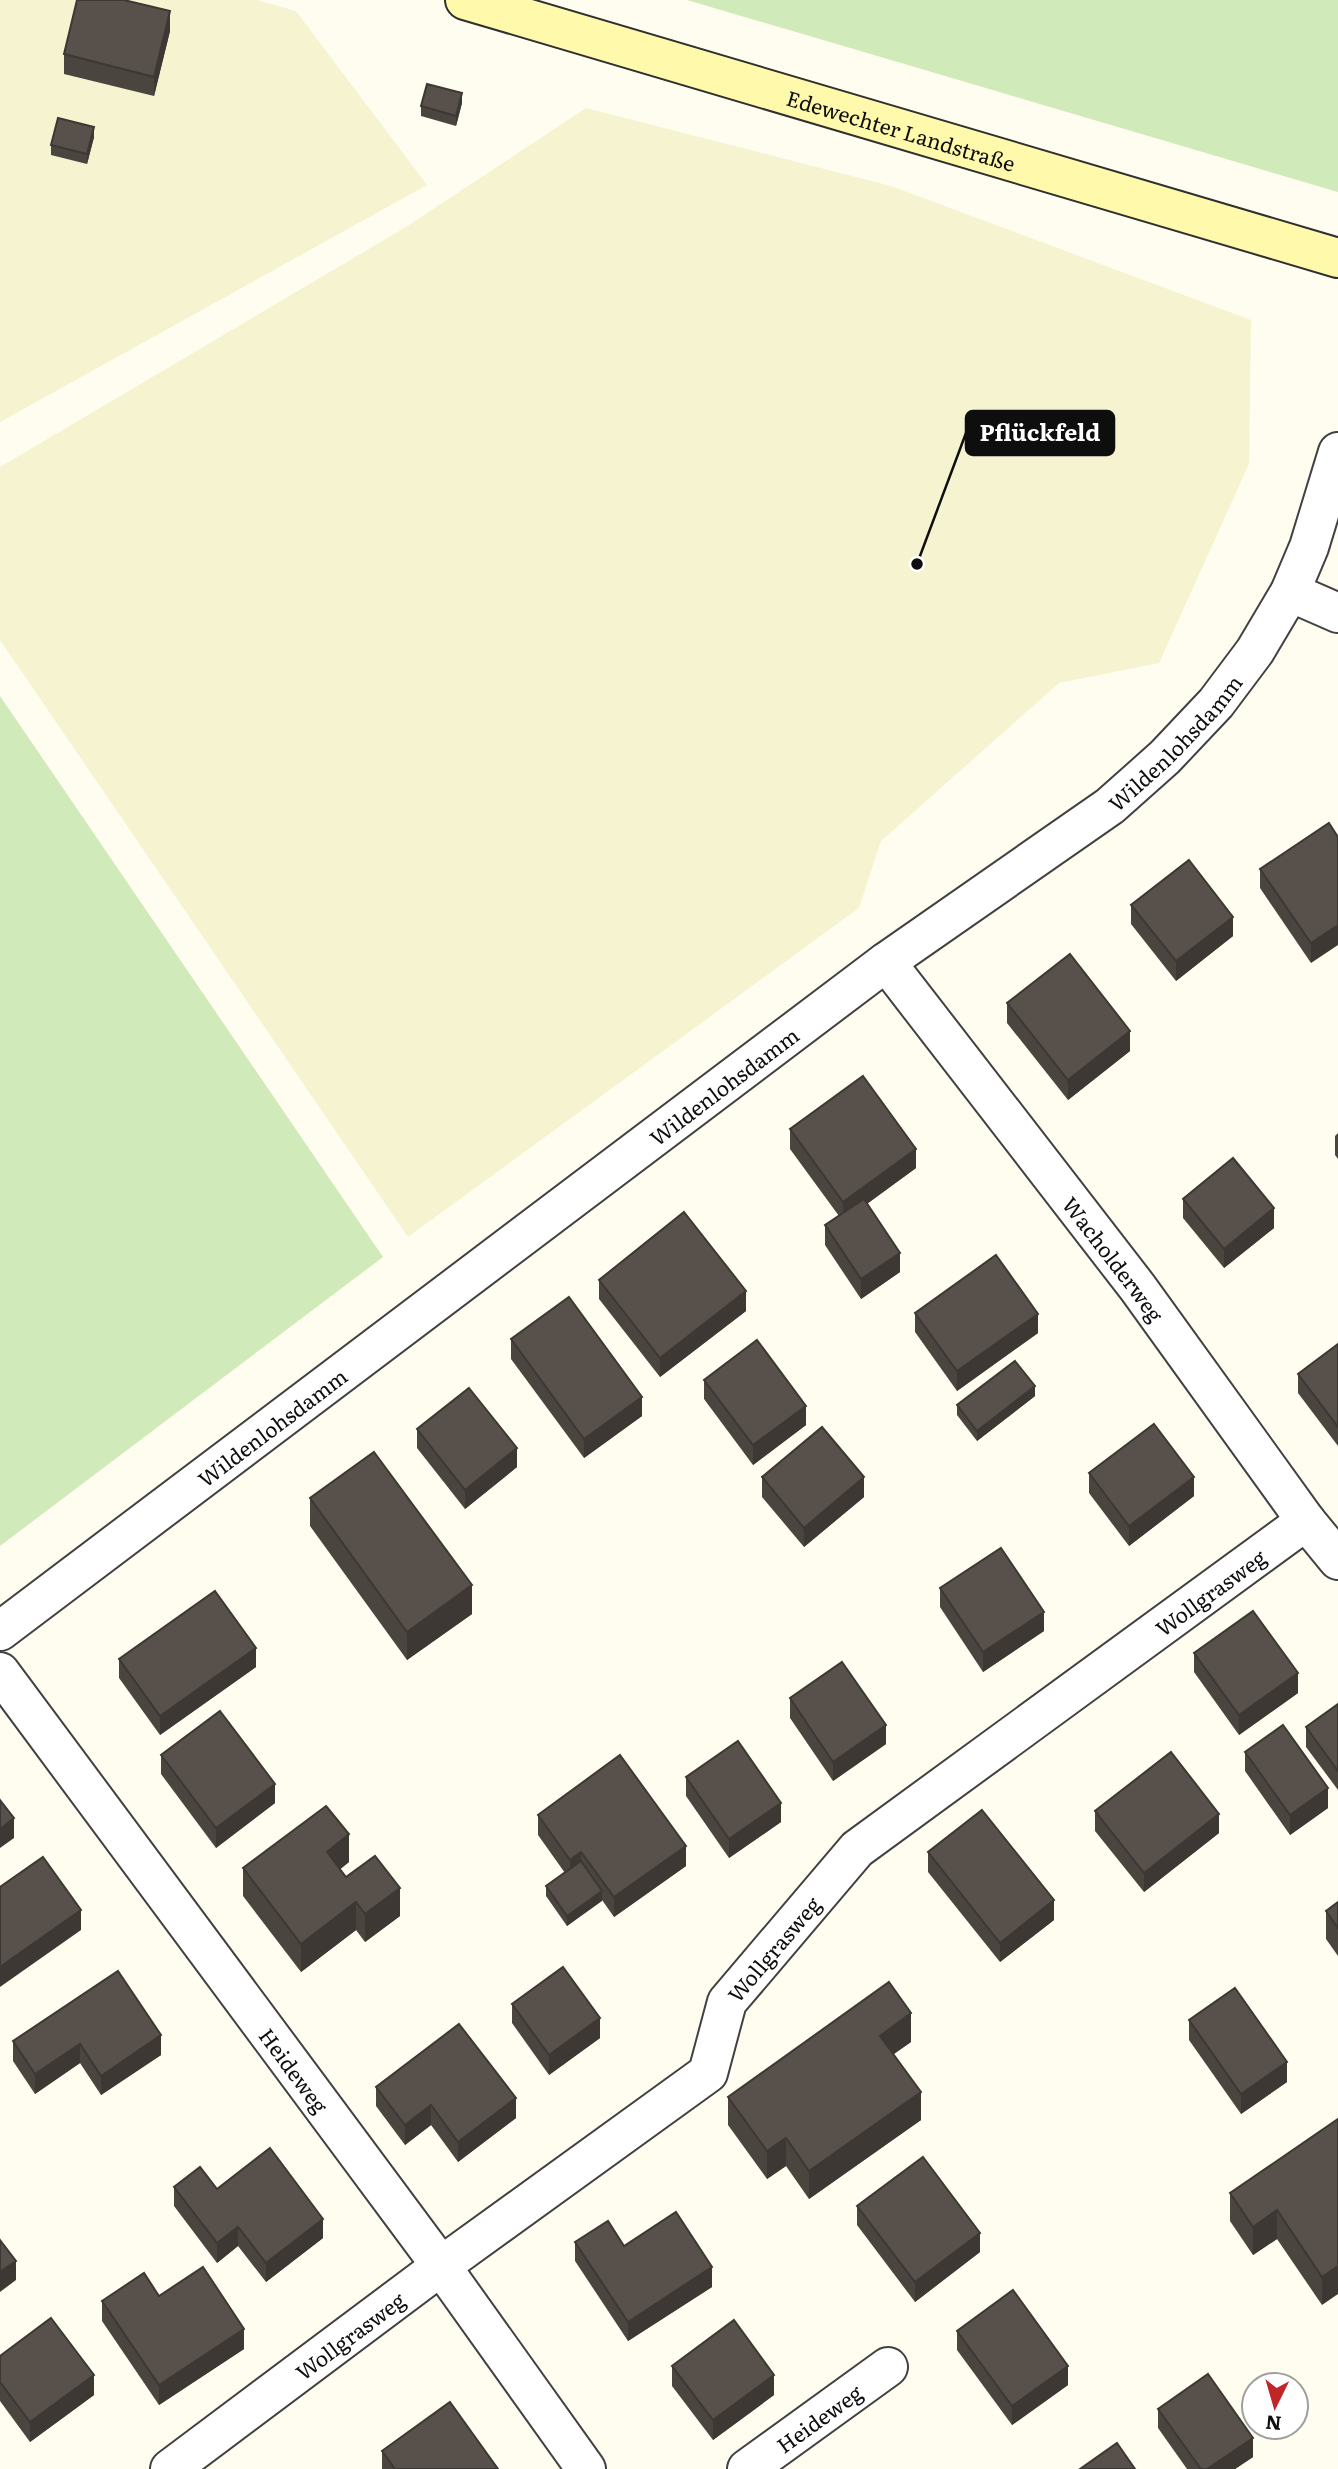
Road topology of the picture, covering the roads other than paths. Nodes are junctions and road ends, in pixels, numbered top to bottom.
1 (465, 0) edge
2 (1338, 258) edge
3 (1338, 452) edge
4 (1290, 592) junction
5 (1338, 613) edge
6 (886, 962) junction
7 (1306, 1521) junction
8 (1338, 1560) edge
9 (0, 1631) edge
10 (0, 1672) edge
11 (441, 2266) junction
12 (888, 2367) dead end
13 (170, 2469) edge
14 (586, 2469) edge
15 (747, 2469) edge

1 - 2 main road, Edewechter Landstraße
3 - 4 street, Wildenlohsdamm
4 - 5 street
4 - 6 street, Wildenlohsdamm
6 - 7 street, Wacholderweg
6 - 9 street, Wildenlohsdamm
7 - 8 street, Wacholderweg
7 - 11 street, Wollgrasweg
10 - 11 street, Heideweg
11 - 13 street, Wollgrasweg
11 - 14 street, Heideweg
12 - 15 street, Heideweg

